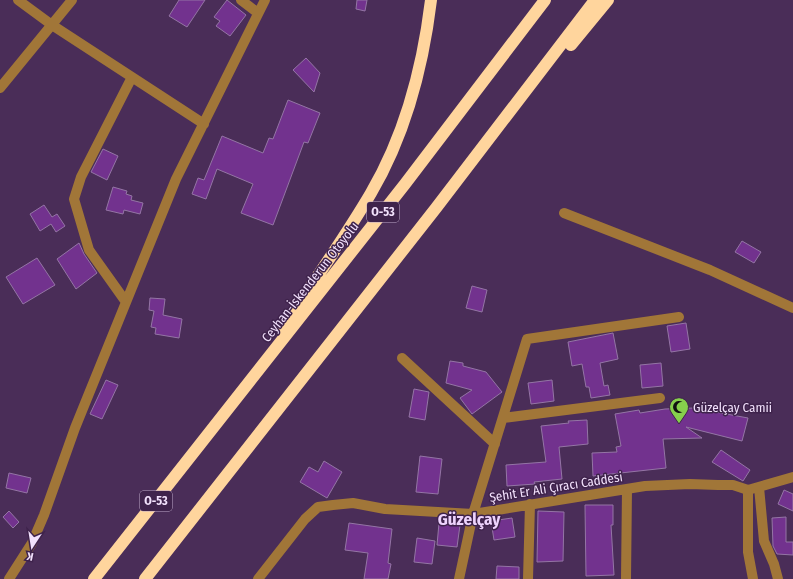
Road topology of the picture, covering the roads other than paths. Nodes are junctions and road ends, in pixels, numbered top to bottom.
1 (18, 0) edge
2 (72, 0) edge
3 (241, 0) edge
4 (265, 0) edge
5 (431, 0) edge
6 (545, 0) edge
7 (595, 0) edge
8 (608, 0) edge
9 (258, 13) junction
10 (52, 25) junction
11 (132, 77) junction
12 (0, 88) edge
13 (204, 124) junction
14 (436, 208) junction
15 (564, 213) dead end
16 (126, 302) junction
17 (793, 308) edge
18 (679, 317) dead end
19 (402, 358) dead end
20 (660, 398) dead end
21 (503, 418) junction
22 (218, 422) junction
23 (495, 444) junction
24 (793, 477) edge
25 (760, 487) junction
26 (627, 489) junction
27 (748, 490) junction
28 (530, 504) junction
29 (473, 514) junction
30 (9, 579) edge
31 (94, 579) edge
32 (145, 579) edge
33 (258, 579) edge
34 (459, 579) edge
35 (528, 579) edge
36 (626, 579) edge
37 (753, 579) edge
38 (778, 579) edge

1 - 10 street
2 - 10 street
3 - 9 street
4 - 9 street
5 - 22 highway
6 - 22 highway, Ceyhan-İskenderun Otoyolu / O-53
7 - 14 highway
8 - 14 highway
9 - 13 street
10 - 11 street
10 - 12 street
11 - 13 street
11 - 16 street
13 - 16 street
14 - 32 highway
15 - 17 street
16 - 30 street
18 - 21 street
19 - 23 street
20 - 21 street
21 - 23 street
22 - 31 highway, Ceyhan-İskenderun Otoyolu / O-53
23 - 29 street
24 - 25 street, Şehit Er Ali Çıracı Caddesi
25 - 27 street, Şehit Er Ali Çıracı Caddesi
25 - 38 street
26 - 27 street, Şehit Er Ali Çıracı Caddesi
26 - 28 street, Şehit Er Ali Çıracı Caddesi
26 - 36 street
27 - 37 street
28 - 29 street, Şehit Er Ali Çıracı Caddesi
28 - 35 street
29 - 33 street, Şehit Er Ali Çıracı Caddesi
29 - 34 street

